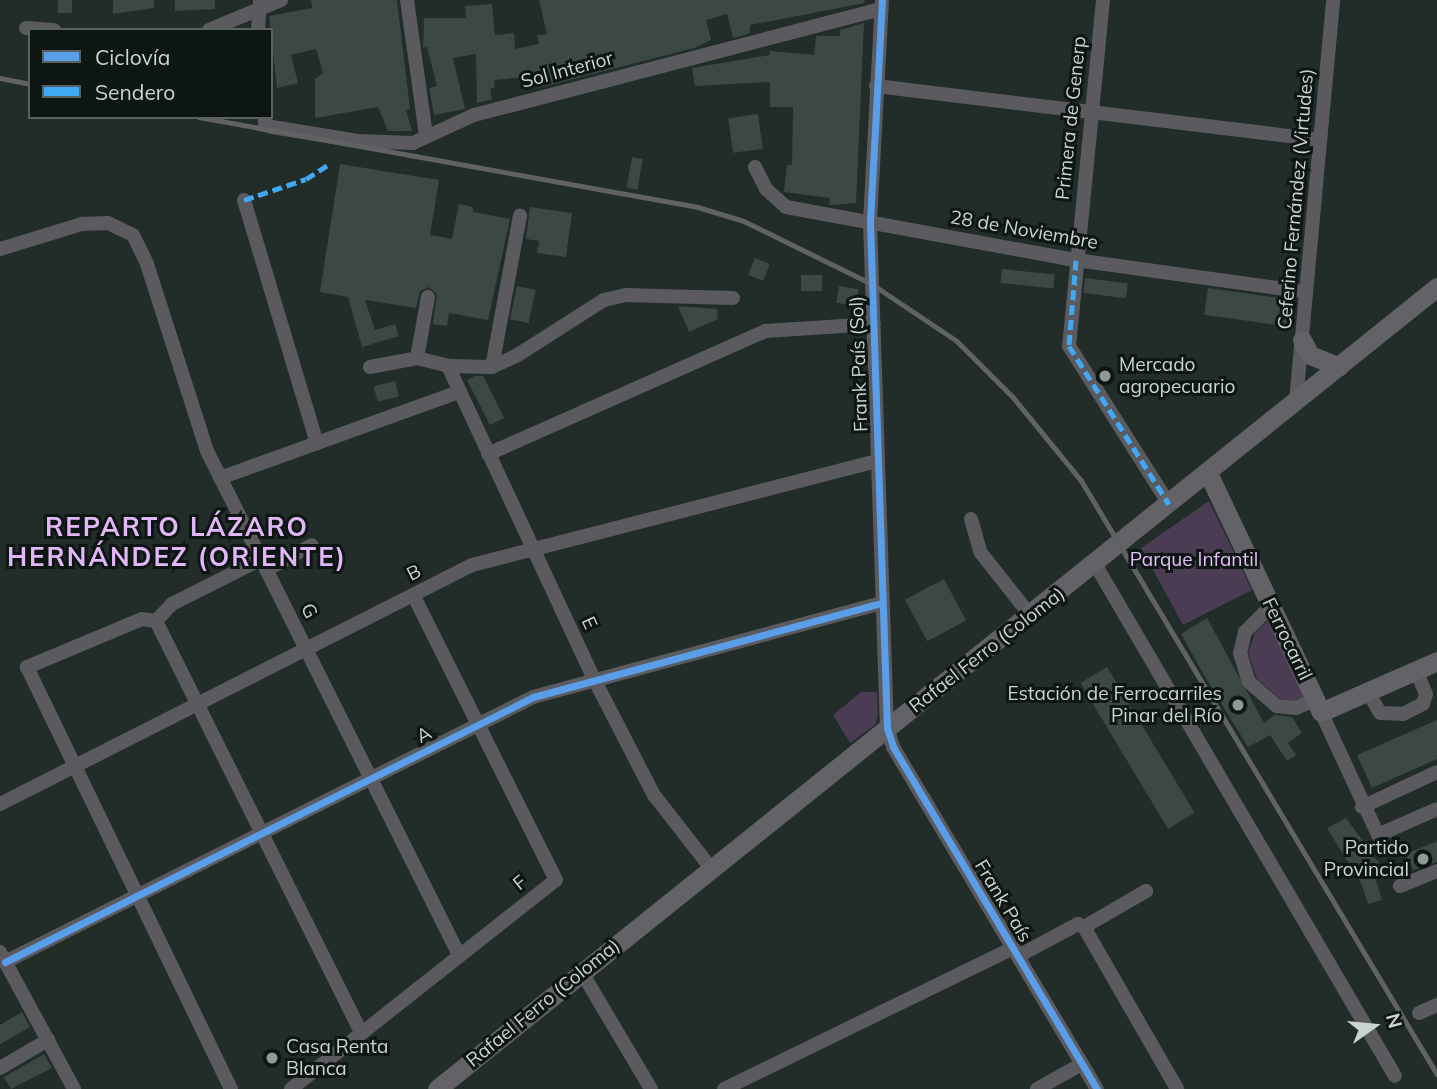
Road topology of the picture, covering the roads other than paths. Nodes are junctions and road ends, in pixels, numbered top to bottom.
1 (281, 0) edge
2 (407, 0) edge
3 (1103, 0) edge
4 (1333, 0) edge
5 (259, 4) edge
6 (881, 4) edge
7 (213, 28) edge
8 (258, 28) edge
9 (876, 86) junction
10 (1091, 113) junction
11 (265, 121) edge
12 (426, 135) junction
13 (1320, 140) junction
14 (755, 167) dead end
15 (244, 200) dead end
16 (520, 216) dead end
17 (870, 222) junction
18 (0, 249) edge
19 (1076, 260) junction
20 (1437, 288) edge
21 (1306, 292) junction
22 (428, 297) dead end
23 (733, 298) dead end
24 (874, 324) junction
25 (1302, 340) junction
26 (417, 358) junction
27 (448, 366) junction
28 (370, 367) dead end
29 (492, 367) junction
30 (1339, 367) junction
31 (457, 387) junction
32 (1296, 401) junction
33 (317, 443) junction
34 (488, 454) junction
35 (878, 461) junction
36 (1208, 473) junction
37 (220, 478) junction
38 (1169, 505) junction
39 (971, 519) dead end
40 (312, 545) dead end
41 (534, 552) junction
42 (1095, 564) junction
43 (264, 565) junction
44 (413, 595) junction
45 (882, 603) junction
46 (1270, 606) junction
47 (1031, 615) junction
48 (156, 621) junction
49 (306, 649) junction
50 (1437, 661) edge
51 (1416, 670) junction
52 (594, 679) junction
53 (1368, 692) junction
54 (197, 704) junction
55 (1318, 706) junction
56 (478, 725) junction
57 (887, 728) junction
58 (75, 766) junction
59 (1437, 772) edge
60 (369, 779) junction
61 (0, 804) edge
62 (1362, 807) junction
63 (1437, 809) edge
64 (262, 834) junction
65 (710, 867) junction
66 (1437, 871) edge
67 (1400, 887) dead end
68 (1146, 891) dead end
69 (138, 896) junction
70 (1084, 926) junction
71 (1015, 952) junction
72 (459, 955) junction
73 (3, 957) edge
74 (582, 971) junction
75 (1437, 1005) edge
76 (1419, 1013) dead end
77 (360, 1031) junction
78 (48, 1040) junction
79 (1082, 1064) junction
80 (0, 1068) edge
81 (1395, 1076) dead end
82 (74, 1089) edge
83 (230, 1089) edge
84 (291, 1089) edge
85 (437, 1089) edge
86 (651, 1089) edge
87 (724, 1089) edge
88 (1037, 1089) edge
89 (1097, 1089) edge
90 (1177, 1089) edge

1 - 5 street
2 - 12 street
3 - 10 street, Primera de Generp
4 - 13 street, Ceferino Fernández (Virtudes)
5 - 7 street
5 - 8 street
6 - 9 street, Frank País (Sol)
6 - 12 street, Sol Interior
9 - 10 street
9 - 17 street, Frank País (Sol)
10 - 13 street
10 - 19 street, Primera de Generp
11 - 12 street, Sol Interior
13 - 21 street, Ceferino Fernández (Virtudes)
14 - 17 street, 28 de Noviembre
15 - 33 street
16 - 29 street
17 - 19 street, 28 de Noviembre
17 - 24 street, Frank País (Sol)
18 - 37 street, G
19 - 21 street, 28 de Noviembre
19 - 38 street, Primera de Generp
20 - 30 main road, Rafael Ferro (Coloma)
21 - 25 street, Ceferino Fernández (Virtudes)
22 - 26 street
23 - 29 street
24 - 34 street
24 - 35 street, Frank País (Sol)
25 - 30 main road
25 - 32 street, Ceferino Fernández (Virtudes)
26 - 27 street
26 - 28 street
27 - 29 street
27 - 31 street, E
30 - 32 main road, Rafael Ferro (Coloma)
31 - 33 street
31 - 34 street, E
32 - 36 main road, Rafael Ferro (Coloma)
33 - 37 street
34 - 41 street, E
35 - 41 street, B
35 - 45 street, Frank País (Sol)
36 - 38 main road, Rafael Ferro (Coloma)
36 - 46 main road, Ferrocarril
37 - 43 street, G
38 - 42 main road, Rafael Ferro (Coloma)
39 - 47 street
40 - 43 street
41 - 44 street, B
41 - 52 street, E
42 - 47 main road, Rafael Ferro (Coloma)
42 - 81 street
43 - 48 street
43 - 49 street, G
44 - 49 street, B
44 - 56 street, F
45 - 52 street, A
45 - 57 street, Frank País (Sol)
46 - 55 main road, Ferrocarril
46 - 55 street
47 - 57 main road, Rafael Ferro (Coloma)
48 - 54 street
48 - 58 street
49 - 54 street, B
49 - 60 street, G
50 - 51 main road
51 - 53 main road
51 - 53 street
52 - 56 street, A
52 - 65 street, E
53 - 55 main road
54 - 58 street, B
54 - 64 street
55 - 62 street, Ferrocarril
56 - 60 street, A
56 - 72 street, F
57 - 65 main road, Rafael Ferro (Coloma)
57 - 71 street, Frank País
58 - 61 street, B
58 - 69 street
59 - 62 street
60 - 64 street, A
60 - 72 street, G
62 - 63 street, Ferrocarril
64 - 69 street, A
64 - 77 street
65 - 74 main road, Rafael Ferro (Coloma)
66 - 67 street
68 - 70 street
69 - 73 street, A
69 - 83 street
70 - 71 street
70 - 90 street
71 - 79 street, Frank País
71 - 87 street
72 - 77 street, F
73 - 78 street
74 - 85 main road, Rafael Ferro (Coloma)
74 - 86 street
75 - 76 street
77 - 84 street, F
78 - 80 street
78 - 82 street
79 - 88 street
79 - 89 street, Frank País

